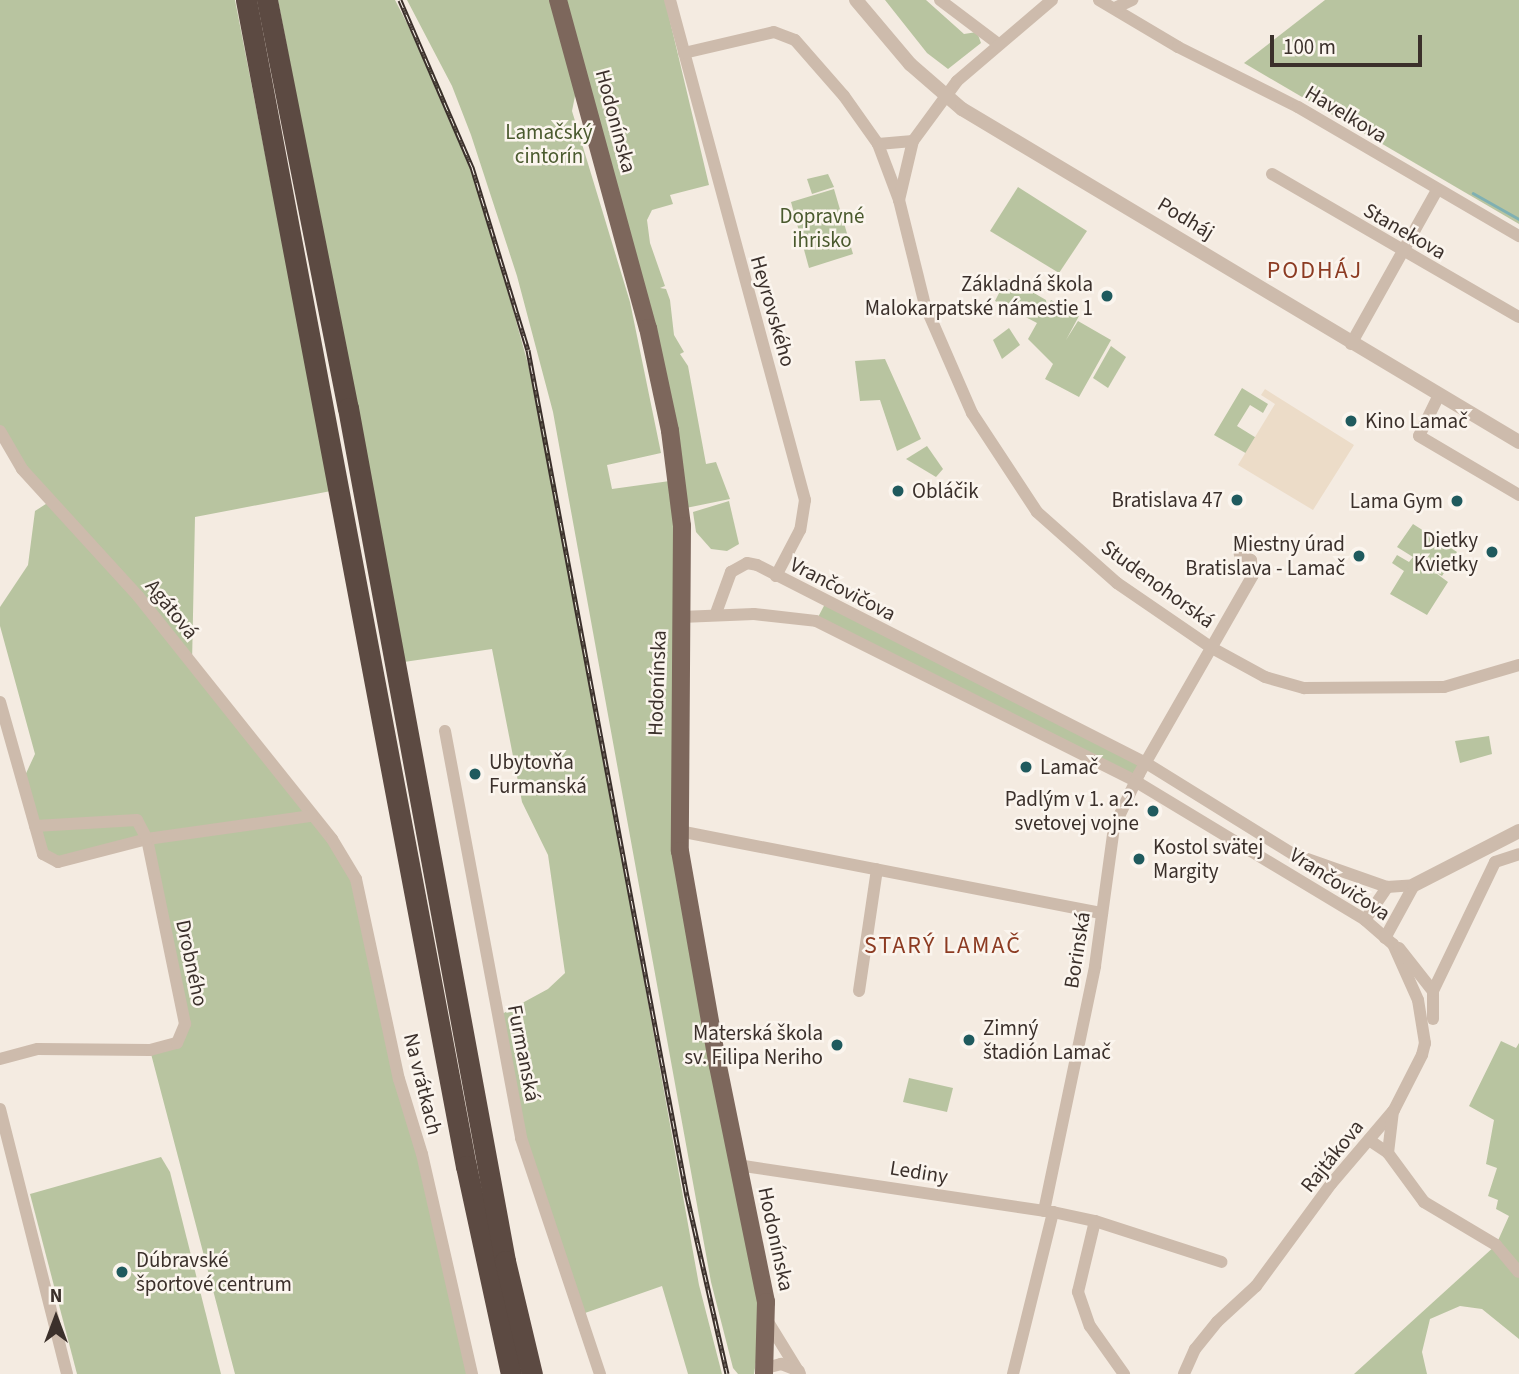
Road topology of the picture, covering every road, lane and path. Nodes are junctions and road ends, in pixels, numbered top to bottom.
1 (247, 0) edge
2 (267, 0) edge
3 (558, 0) edge
4 (670, 0) edge
5 (856, 0) edge
6 (940, 0) edge
7 (1052, 0) edge
8 (1099, 0) edge
9 (1132, 0) edge
10 (1117, 7) junction
11 (998, 43) junction
12 (684, 53) junction
13 (944, 95) junction
14 (913, 141) junction
15 (878, 144) junction
16 (1272, 174) dead end
17 (1436, 191) junction
18 (899, 200) junction
19 (1519, 236) edge
20 (1404, 254) junction
21 (1519, 317) edge
22 (1351, 344) junction
23 (1438, 397) junction
24 (0, 431) edge
25 (1519, 442) edge
26 (1519, 495) edge
27 (1240, 554) dead end
28 (776, 576) junction
29 (716, 613) junction
30 (681, 617) junction
31 (1212, 648) junction
32 (1519, 665) edge
33 (0, 702) edge
34 (445, 731) dead end
35 (1146, 764) junction
36 (1135, 780) junction
37 (311, 816) junction
38 (35, 826) junction
39 (679, 831) junction
40 (1519, 831) edge
41 (146, 839) junction
42 (1500, 849) junction
43 (1519, 854) edge
44 (877, 869) junction
45 (1414, 885) junction
46 (1387, 887) junction
47 (1102, 913) junction
48 (1365, 920) junction
49 (1389, 941) junction
50 (859, 991) dead end
51 (1433, 991) junction
52 (1433, 1020) dead end
53 (0, 1059) edge
54 (0, 1110) edge
55 (1394, 1110) junction
56 (1369, 1140) junction
57 (1388, 1153) junction
58 (737, 1165) junction
59 (1048, 1212) junction
60 (1095, 1221) junction
61 (1222, 1262) dead end
62 (1519, 1272) edge
63 (768, 1322) junction
64 (768, 1372) edge
65 (800, 1372) edge
66 (67, 1374) edge
67 (472, 1374) edge
68 (511, 1374) edge
69 (532, 1374) edge
70 (600, 1374) edge
71 (1013, 1374) edge
72 (1124, 1374) edge
73 (1184, 1374) edge

1 - 68 highway
2 - 69 highway
3 - 30 main road, Hodonínska
4 - 12 street, Heyrovského
5 - 13 street, Podháj
6 - 11 street
7 - 11 street, Studenohorská
8 - 10 street, Havelkova
9 - 10 street
10 - 17 street, Havelkova
11 - 13 street, Studenohorská
12 - 15 street, Studenohorská
12 - 28 street, Heyrovského
13 - 14 street, Studenohorská
13 - 22 street, Podháj
14 - 15 street
14 - 18 street, Studenohorská
15 - 18 street, Studenohorská
16 - 20 street, Stanekova
17 - 19 street, Havelkova
17 - 20 street
18 - 31 street, Studenohorská
20 - 21 street, Stanekova
20 - 22 street
22 - 23 street, Podháj
23 - 25 street, Podháj
23 - 26 street
24 - 37 street, Agátová
27 - 31 street, Borinská
28 - 29 street, Vrančovičova
28 - 35 street, Vrančovičova
29 - 30 street, Vrančovičova
29 - 36 street, Vrančovičova
30 - 39 main road, Hodonínska
31 - 32 street, Studenohorská
31 - 35 street, Borinská
33 - 38 street
34 - 70 street, Furmanská
35 - 36 street, Borinská
35 - 46 street, Vrančovičova
36 - 47 street, Borinská
36 - 48 street, Vrančovičova
37 - 41 street
37 - 67 street, Na vrátkach
38 - 41 street
38 - 41 street
39 - 44 street
39 - 58 main road, Hodonínska
40 - 42 street
41 - 53 street, Drobného
42 - 43 street
42 - 45 street
42 - 51 street
44 - 47 street
44 - 50 street
45 - 46 street, Vrančovičova
45 - 49 street, Vrančovičova
46 - 48 street
47 - 59 street, Borinská
48 - 49 street, Vrančovičova
49 - 51 street
49 - 55 street, Rajtákova
51 - 52 street
54 - 66 street
55 - 56 street, Rajtákova
55 - 57 street
56 - 57 street
56 - 73 street, Rajtákova
57 - 62 street
58 - 59 street, Lediny
58 - 63 main road, Hodonínska
59 - 60 street, Lediny
59 - 71 street, Borinská
60 - 61 street, Lediny
60 - 72 street
63 - 64 main road, Hodonínska
63 - 65 street
64 - 65 street

